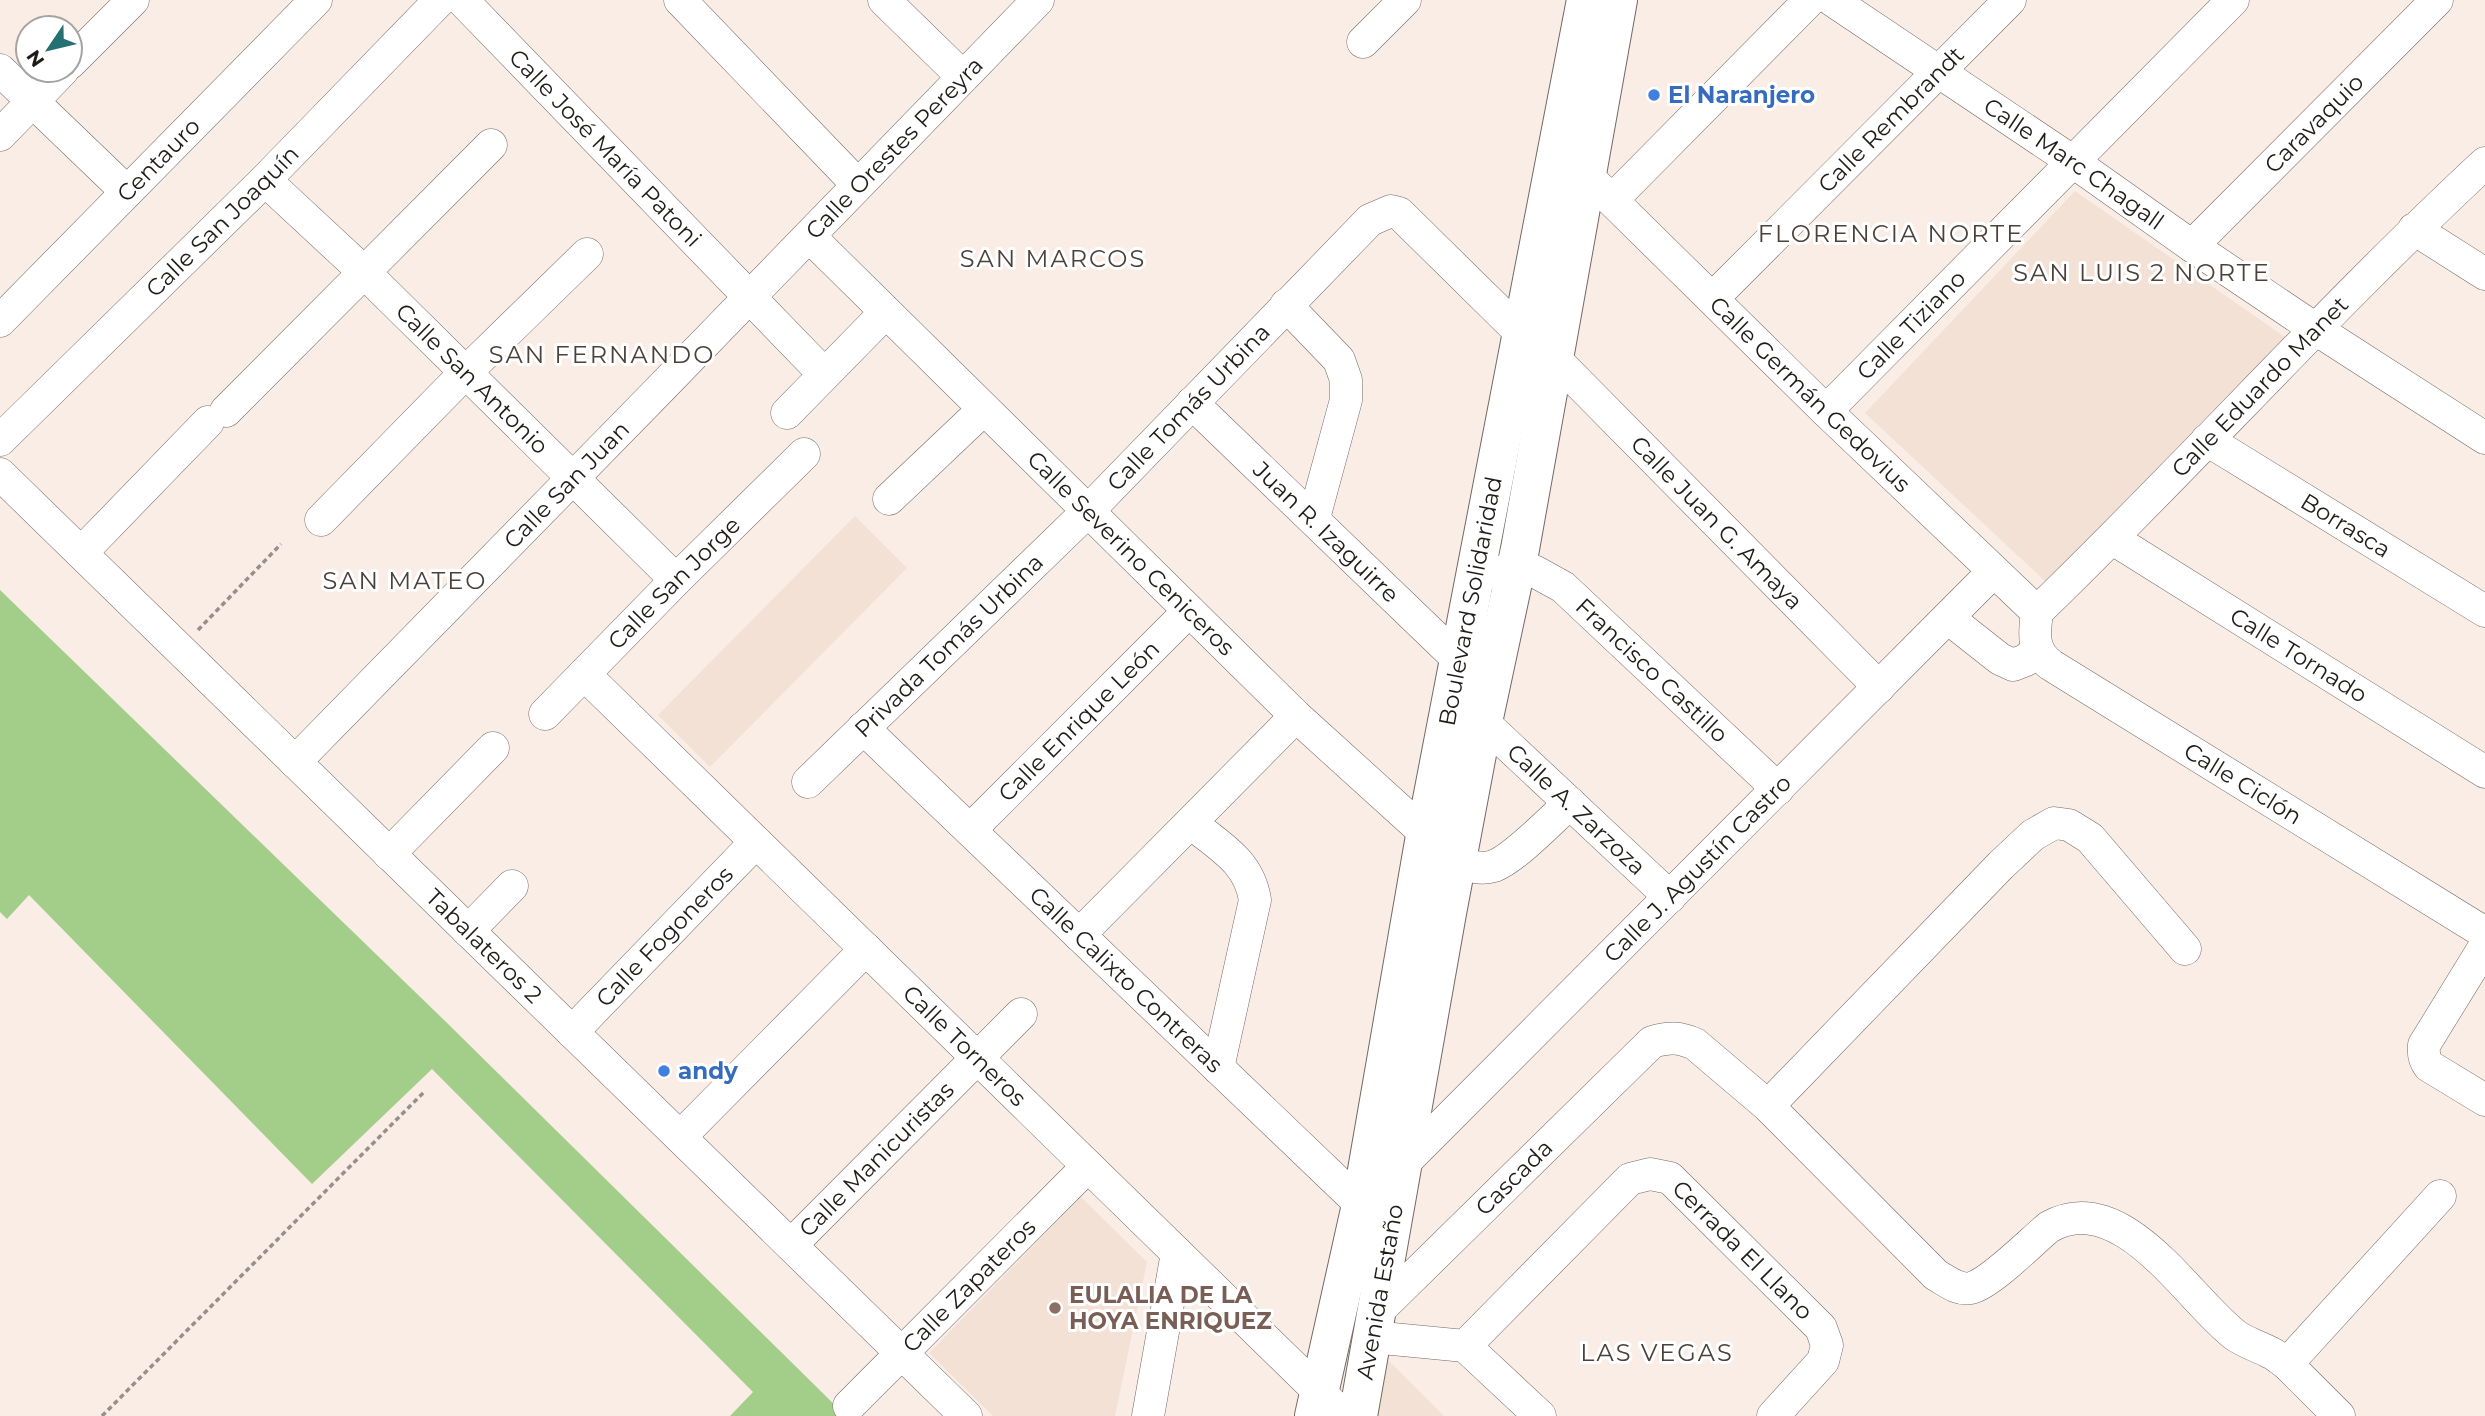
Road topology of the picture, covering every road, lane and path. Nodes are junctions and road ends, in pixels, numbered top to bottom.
1 (133, 0) edge
2 (316, 0) edge
3 (440, 0) edge
4 (463, 0) edge
5 (680, 0) edge
6 (884, 0) edge
7 (1038, 0) edge
8 (1405, 0) edge
9 (1586, 0) edge
10 (1618, 0) edge
11 (1810, 0) edge
12 (1832, 0) edge
13 (2010, 0) edge
14 (2233, 0) edge
15 (2437, 0) edge
16 (1363, 42) dead end
17 (84, 49) edge
18 (1593, 50) junction
19 (0, 70) edge
20 (1938, 72) junction
21 (963, 76) junction
22 (50, 84) edge
23 (32, 101) junction
24 (0, 135) edge
25 (491, 145) dead end
26 (2072, 161) junction
27 (2485, 163) edge
28 (1586, 174) junction
29 (265, 180) junction
30 (857, 184) junction
31 (127, 192) junction
32 (1613, 199) junction
33 (2414, 229) junction
34 (809, 236) junction
35 (2192, 246) junction
36 (587, 254) dead end
37 (364, 272) junction
38 (2485, 274) edge
39 (749, 295) junction
40 (1713, 298) junction
41 (1286, 305) junction
42 (885, 313) junction
43 (0, 321) edge
44 (2315, 328) junction
45 (1522, 334) junction
46 (1555, 359) junction
47 (465, 373) junction
48 (824, 374) junction
49 (1192, 403) junction
50 (984, 409) junction
51 (1826, 411) junction
52 (787, 413) dead end
53 (2485, 439) edge
54 (0, 440) edge
55 (2207, 440) junction
56 (804, 454) dead end
57 (0, 474) edge
58 (574, 479) junction
59 (889, 499) dead end
60 (1089, 510) junction
61 (1314, 518) junction
62 (321, 520) dead end
63 (2113, 539) junction
64 (281, 544) dead end
65 (81, 553) junction
66 (1515, 570) junction
67 (1993, 572) junction
68 (1475, 573) junction
69 (676, 580) junction
70 (1189, 611) junction
71 (2485, 611) edge
72 (2037, 612) junction
73 (1948, 618) junction
74 (179, 649) junction
75 (2037, 650) junction
76 (1459, 660) junction
77 (584, 674) junction
78 (1879, 687) junction
79 (545, 714) dead end
80 (1296, 716) junction
81 (1483, 722) junction
82 (863, 728) junction
83 (493, 748) dead end
84 (295, 762) junction
85 (2485, 772) edge
86 (808, 782) dead end
87 (1778, 789) junction
88 (1570, 803) junction
89 (1191, 823) junction
90 (970, 830) junction
91 (1425, 836) junction
92 (756, 842) junction
93 (389, 854) junction
94 (1457, 862) junction
95 (512, 886) dead end
96 (1670, 897) junction
97 (468, 931) junction
98 (2485, 933) edge
99 (1079, 935) junction
100 (2485, 946) edge
101 (866, 949) junction
102 (2185, 949) dead end
103 (1021, 1014) dead end
104 (572, 1032) junction
105 (978, 1059) junction
106 (1218, 1068) junction
107 (425, 1091) dead end
108 (2485, 1100) edge
109 (1768, 1106) junction
110 (680, 1137) junction
111 (1088, 1166) junction
112 (1401, 1166) junction
113 (2440, 1196) dead end
114 (1361, 1205) junction
115 (1390, 1233) junction
116 (791, 1245) junction
117 (1177, 1253) junction
118 (1375, 1324) junction
119 (1465, 1346) junction
120 (902, 1353) junction
121 (2287, 1364) junction
122 (849, 1406) dead end
123 (1326, 1408) edge
124 (102, 1416) edge
125 (966, 1416) edge
126 (1148, 1416) edge
127 (1359, 1416) edge
128 (1540, 1416) edge
129 (1773, 1416) edge
130 (2340, 1416) edge

1 - 17 street
2 - 31 street, Centauro
3 - 29 street, Calle San Joaquín
4 - 39 street, Calle José María Patoni
5 - 30 street
6 - 21 street
7 - 21 street, Calle Orestes Pereyra
8 - 16 street
9 - 18 main road, Boulevard Solidaridad
10 - 18 main road, Boulevard Solidaridad
11 - 32 street
12 - 20 street, Calle Marc Chagall
13 - 20 street, Calle Rembrandt
14 - 26 street, Calle Tiziano
15 - 35 street, Caravaquio
18 - 28 main road, Boulevard Solidaridad
18 - 45 main road, Boulevard Solidaridad
19 - 23 street
20 - 26 street, Calle Marc Chagall
20 - 40 street, Calle Rembrandt
21 - 30 street, Calle Orestes Pereyra
22 - 23 street
23 - 24 street
23 - 31 street
25 - 37 street
26 - 35 street, Calle Marc Chagall
26 - 51 street, Calle Tiziano
27 - 33 street, Calle Eduardo Manet
28 - 32 street, Calle Germán Gedovius
28 - 46 main road, Boulevard Solidaridad
29 - 37 street, Calle San Antonio
29 - 54 street, Calle San Joaquín
30 - 34 street, Calle Orestes Pereyra
31 - 43 street, Centauro
32 - 40 street, Calle Germán Gedovius
33 - 38 street
33 - 44 street, Calle Eduardo Manet
34 - 39 street, Calle Orestes Pereyra
34 - 42 street, Calle Severino Ceniceros
35 - 44 street, Calle Marc Chagall
36 - 47 street
37 - 47 street, Calle San Antonio
37 - 65 street
39 - 48 street, Calle José María Patoni
39 - 58 street, Calle San Juan
40 - 51 street, Calle Germán Gedovius
41 - 45 street, Calle Juan G. Amaya
41 - 49 street, Calle Tomás Urbina
41 - 61 street
42 - 48 street
42 - 50 street, Calle Severino Ceniceros
44 - 53 street, Calle Marc Chagall
44 - 55 street, Calle Eduardo Manet
45 - 46 street, Calle Juan G. Amaya
45 - 68 main road, Boulevard Solidaridad
46 - 66 main road, Boulevard Solidaridad
46 - 78 street, Calle Juan G. Amaya
47 - 58 street, Calle San Antonio
47 - 62 street
48 - 52 street
49 - 60 street, Calle Tomás Urbina
49 - 61 street, Juan R. Izaguirre
50 - 59 street
50 - 60 street, Calle Severino Ceniceros
51 - 67 street, Calle Germán Gedovius
55 - 63 street, Calle Eduardo Manet
55 - 71 street, Borrasca
56 - 69 street, Calle San Jorge
57 - 65 street, Tabalateros 2
58 - 69 street, Calle San Antonio
58 - 84 street, Calle San Juan
60 - 70 street, Calle Severino Ceniceros
60 - 82 street, Privada Tomás Urbina
61 - 76 street, Juan R. Izaguirre
63 - 72 street, Calle Eduardo Manet
63 - 85 street, Calle Tornado
64 - 74 path
65 - 74 street, Tabalateros 2
66 - 68 street, Francisco Castillo
66 - 81 main road, Boulevard Solidaridad
66 - 87 street, Francisco Castillo
67 - 72 street, Calle Germán Gedovius
67 - 73 street, Calle J. Agustín Castro
68 - 76 main road, Boulevard Solidaridad
69 - 77 street, Calle San Jorge
70 - 80 street, Calle Severino Ceniceros
70 - 90 street, Calle Enrique León
72 - 75 street
73 - 75 street
73 - 78 street, Calle J. Agustín Castro
74 - 84 street, Tabalateros 2
75 - 98 street, Calle Ciclón
76 - 91 main road, Boulevard Solidaridad
77 - 79 street, Calle San Jorge
77 - 92 street, Calle Torneros
78 - 87 street, Calle J. Agustín Castro
80 - 89 street
80 - 91 street, Calle Severino Ceniceros
81 - 88 street, Calle A. Zarzoza
81 - 94 main road, Boulevard Solidaridad
82 - 86 street, Privada Tomás Urbina
82 - 90 street, Calle Calixto Contreras
83 - 93 street
84 - 93 street, Tabalateros 2
87 - 96 street, Calle J. Agustín Castro
88 - 94 street
88 - 96 street, Calle A. Zarzoza
89 - 99 street
89 - 106 street
90 - 99 street, Calle Calixto Contreras
91 - 94 street, Calle Severino Ceniceros
91 - 114 main road, Boulevard Solidaridad
92 - 101 street, Calle Torneros
92 - 104 street, Calle Fogoneros
93 - 97 street, Tabalateros 2
94 - 112 main road, Boulevard Solidaridad
95 - 97 street
96 - 112 street, Calle J. Agustín Castro
97 - 104 street, Tabalateros 2
99 - 106 street, Calle Calixto Contreras
100 - 108 street
101 - 105 street, Calle Torneros
101 - 110 street
102 - 109 street
103 - 105 street, Calle Manicuristas
104 - 110 street, Tabalateros 2
105 - 111 street, Calle Torneros
105 - 116 street, Calle Manicuristas
106 - 114 street, Calle Calixto Contreras
107 - 124 path
109 - 118 street, Cascada
109 - 121 street
110 - 116 street, Tabalateros 2
111 - 117 street, Calle Torneros
111 - 120 street, Calle Zapateros
112 - 115 main road, Avenida Estaño
113 - 121 street
114 - 115 street, Calle Calixto Contreras
114 - 123 main road, Avenida Estaño
115 - 118 main road, Avenida Estaño
116 - 120 street, Tabalateros 2
117 - 123 street, Calle Torneros
117 - 126 street
118 - 119 street
118 - 127 main road, Avenida Estaño
119 - 128 street
119 - 129 street, Cerrada El Llano
120 - 122 street, Calle Zapateros
120 - 125 street, Tabalateros 2
121 - 130 street

